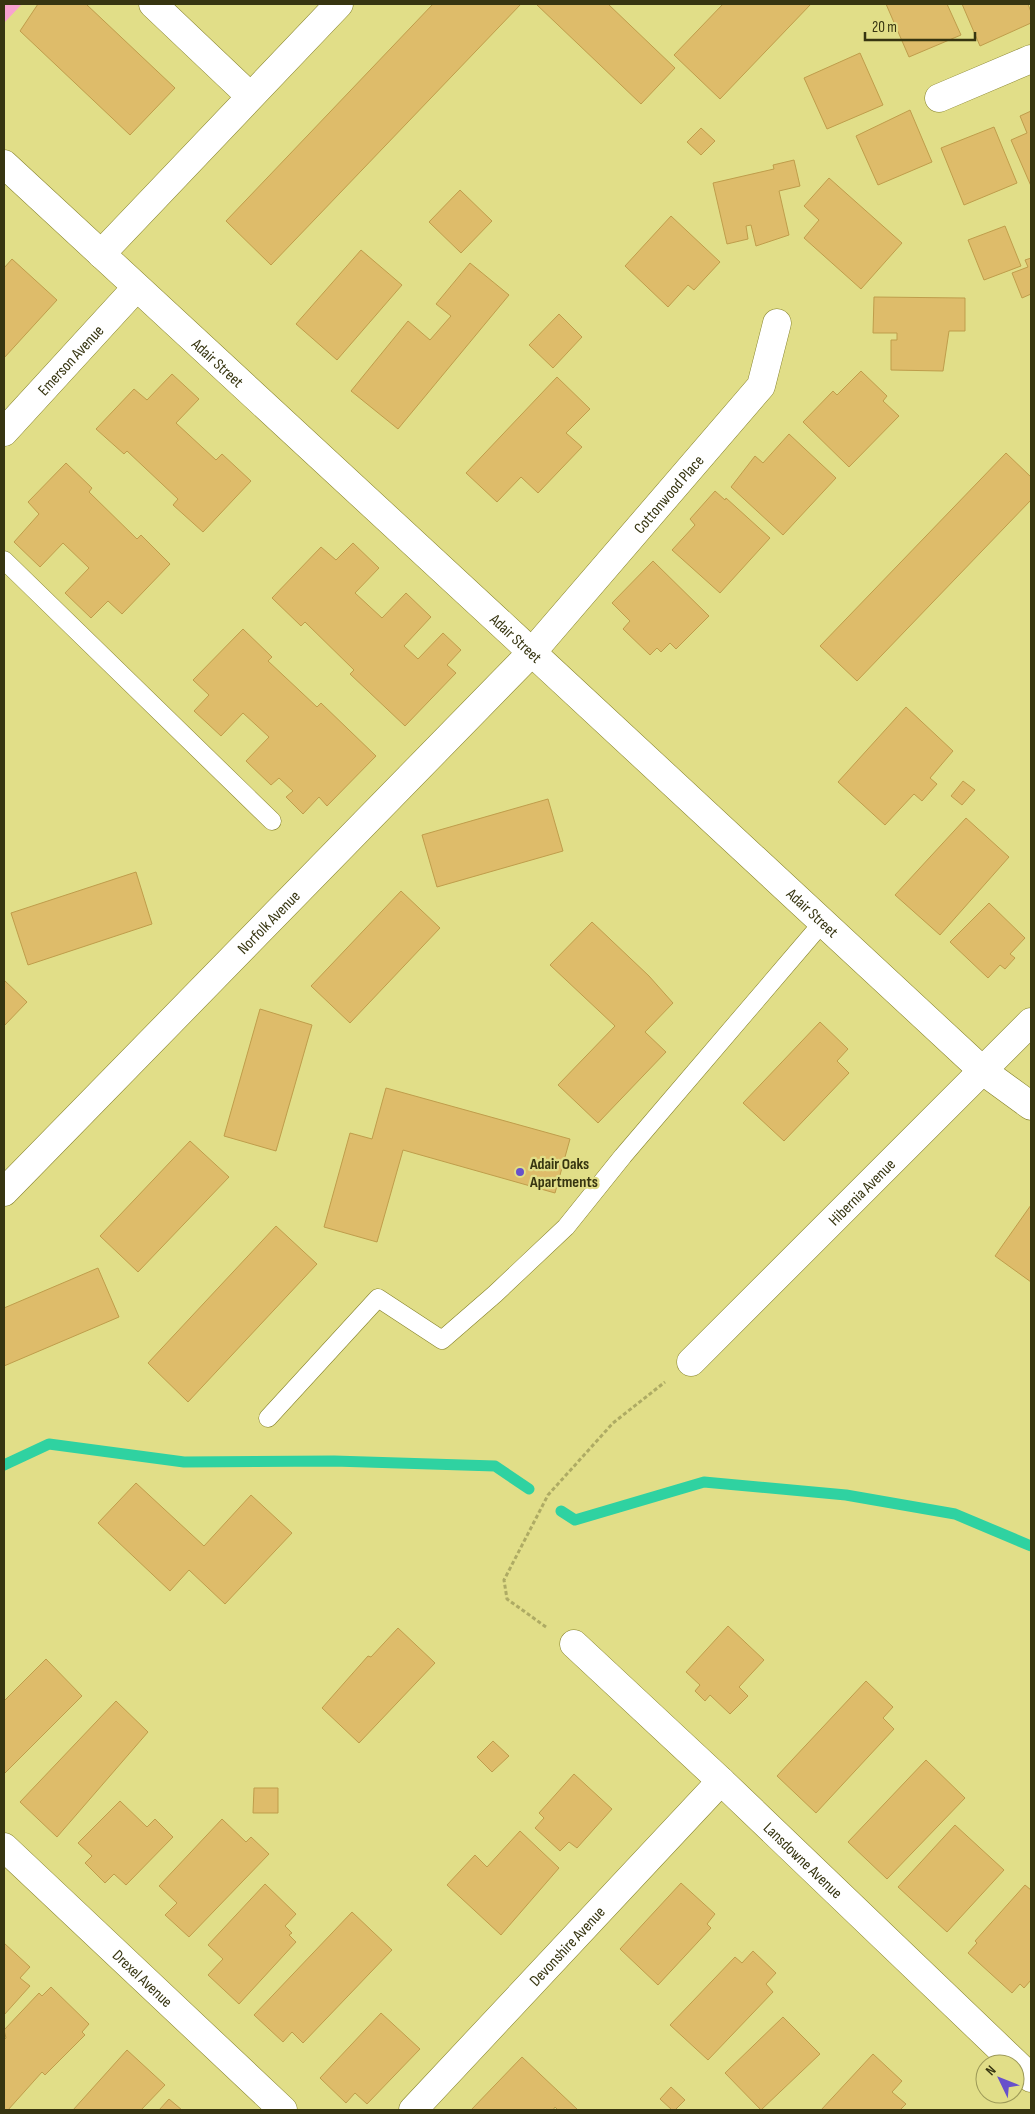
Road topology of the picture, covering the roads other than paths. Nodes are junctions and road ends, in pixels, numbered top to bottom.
1 (153, 4) edge
2 (339, 4) edge
3 (1031, 59) edge
4 (250, 96) junction
5 (939, 98) dead end
6 (4, 164) edge
7 (101, 254) junction
8 (136, 288) junction
9 (777, 323) dead end
10 (4, 432) edge
11 (4, 560) edge
12 (532, 651) junction
13 (272, 821) dead end
14 (823, 922) junction
15 (1031, 1022) edge
16 (983, 1071) junction
17 (1031, 1106) edge
18 (4, 1192) edge
19 (691, 1362) road end
20 (268, 1418) dead end
21 (574, 1644) road end
22 (721, 1781) junction
23 (4, 1847) edge
24 (1031, 2078) edge
25 (283, 2110) edge
26 (413, 2110) edge

1 - 4 street
2 - 4 street
3 - 5 street
4 - 7 street
6 - 7 street, Adair Street
7 - 8 street, Adair Street
8 - 10 street, Emerson Avenue
8 - 12 street, Adair Street
9 - 12 street, Cottonwood Place
11 - 13 lane
12 - 14 street, Adair Street
12 - 18 street, Norfolk Avenue
14 - 16 street, Adair Street
14 - 20 lane
15 - 16 street, Hibernia Avenue
16 - 17 street, Adair Street
16 - 19 street, Hibernia Avenue
21 - 22 street, Lansdowne Avenue
22 - 24 street, Lansdowne Avenue
22 - 26 street, Devonshire Avenue
23 - 25 street, Drexel Avenue

